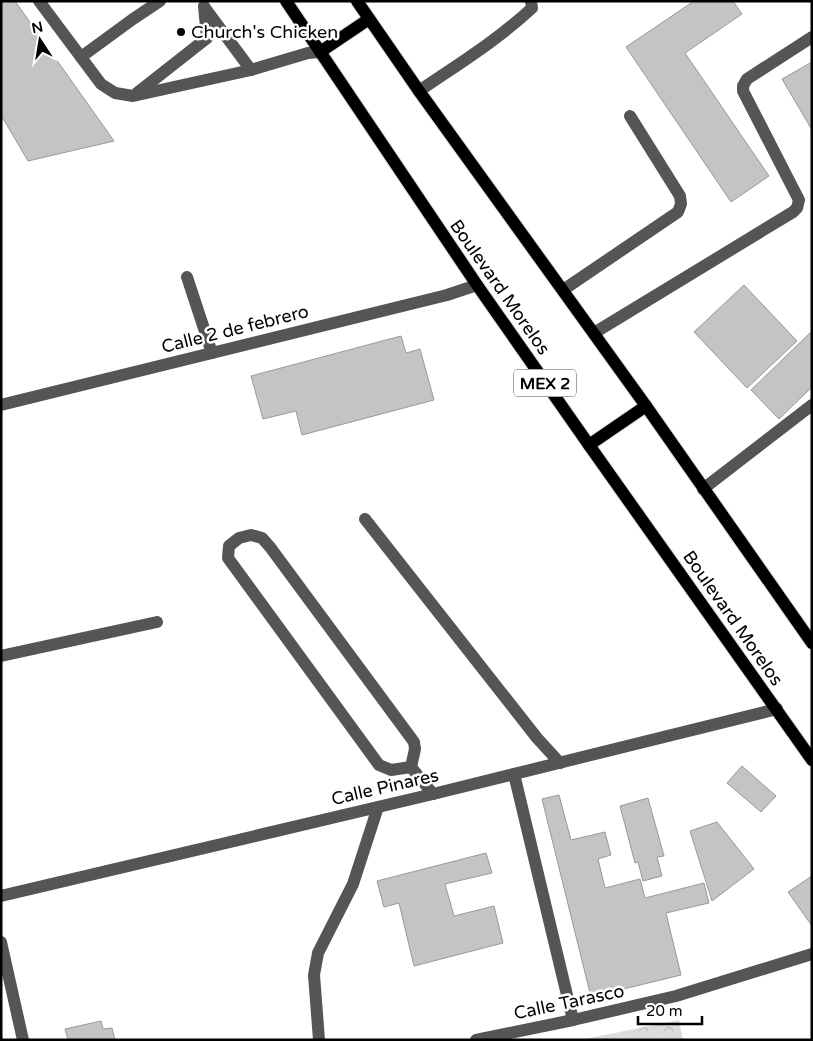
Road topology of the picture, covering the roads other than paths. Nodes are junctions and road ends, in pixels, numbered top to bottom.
1 (39, 1) edge
2 (160, 1) edge
3 (286, 1) edge
4 (357, 1) edge
5 (531, 1) edge
6 (202, 4) edge
7 (369, 19) junction
8 (812, 37) edge
9 (320, 52) junction
10 (81, 57) junction
11 (251, 70) junction
12 (419, 91) junction
13 (133, 96) junction
14 (630, 116) dead end
15 (187, 276) dead end
16 (477, 284) junction
17 (563, 290) junction
18 (594, 333) junction
19 (212, 353) junction
20 (1, 405) edge
21 (812, 405) edge
22 (646, 406) junction
23 (589, 445) junction
24 (704, 488) junction
25 (365, 519) dead end
26 (157, 622) dead end
27 (812, 643) edge
28 (1, 656) edge
29 (777, 709) junction
30 (812, 760) edge
31 (560, 763) junction
32 (410, 767) junction
33 (514, 774) junction
34 (433, 794) junction
35 (378, 807) junction
36 (1, 896) edge
37 (1, 942) edge
38 (812, 954) edge
39 (573, 1020) junction
40 (23, 1040) edge
41 (319, 1040) edge
42 (476, 1040) edge

1 - 10 street
2 - 10 street
3 - 9 main road, Boulevard Morelos / MEX 2
4 - 7 main road
5 - 12 street
6 - 11 street
6 - 13 street
7 - 9 main road
7 - 12 main road
8 - 18 street
9 - 11 street
9 - 16 main road, Boulevard Morelos / MEX 2
10 - 13 street
11 - 13 street
12 - 17 main road
14 - 17 street
15 - 19 street
16 - 19 street, Calle 2 de febrero
16 - 23 main road, Boulevard Morelos / MEX 2
17 - 18 main road
18 - 22 main road
19 - 20 street, Calle 2 de febrero
21 - 24 street
22 - 23 main road
22 - 24 main road
23 - 29 main road, Boulevard Morelos / MEX 2
24 - 27 main road
25 - 31 street
26 - 28 street
29 - 30 main road, Boulevard Morelos / MEX 2
29 - 31 street, Calle Pinares
31 - 33 street, Calle Pinares
32 - 32 street
32 - 34 street
33 - 34 street, Calle Pinares
33 - 39 street
34 - 35 street, Calle Pinares
35 - 36 street, Calle Pinares
35 - 41 street
37 - 40 street
38 - 39 street, Calle Tarasco
39 - 42 street, Calle Tarasco

